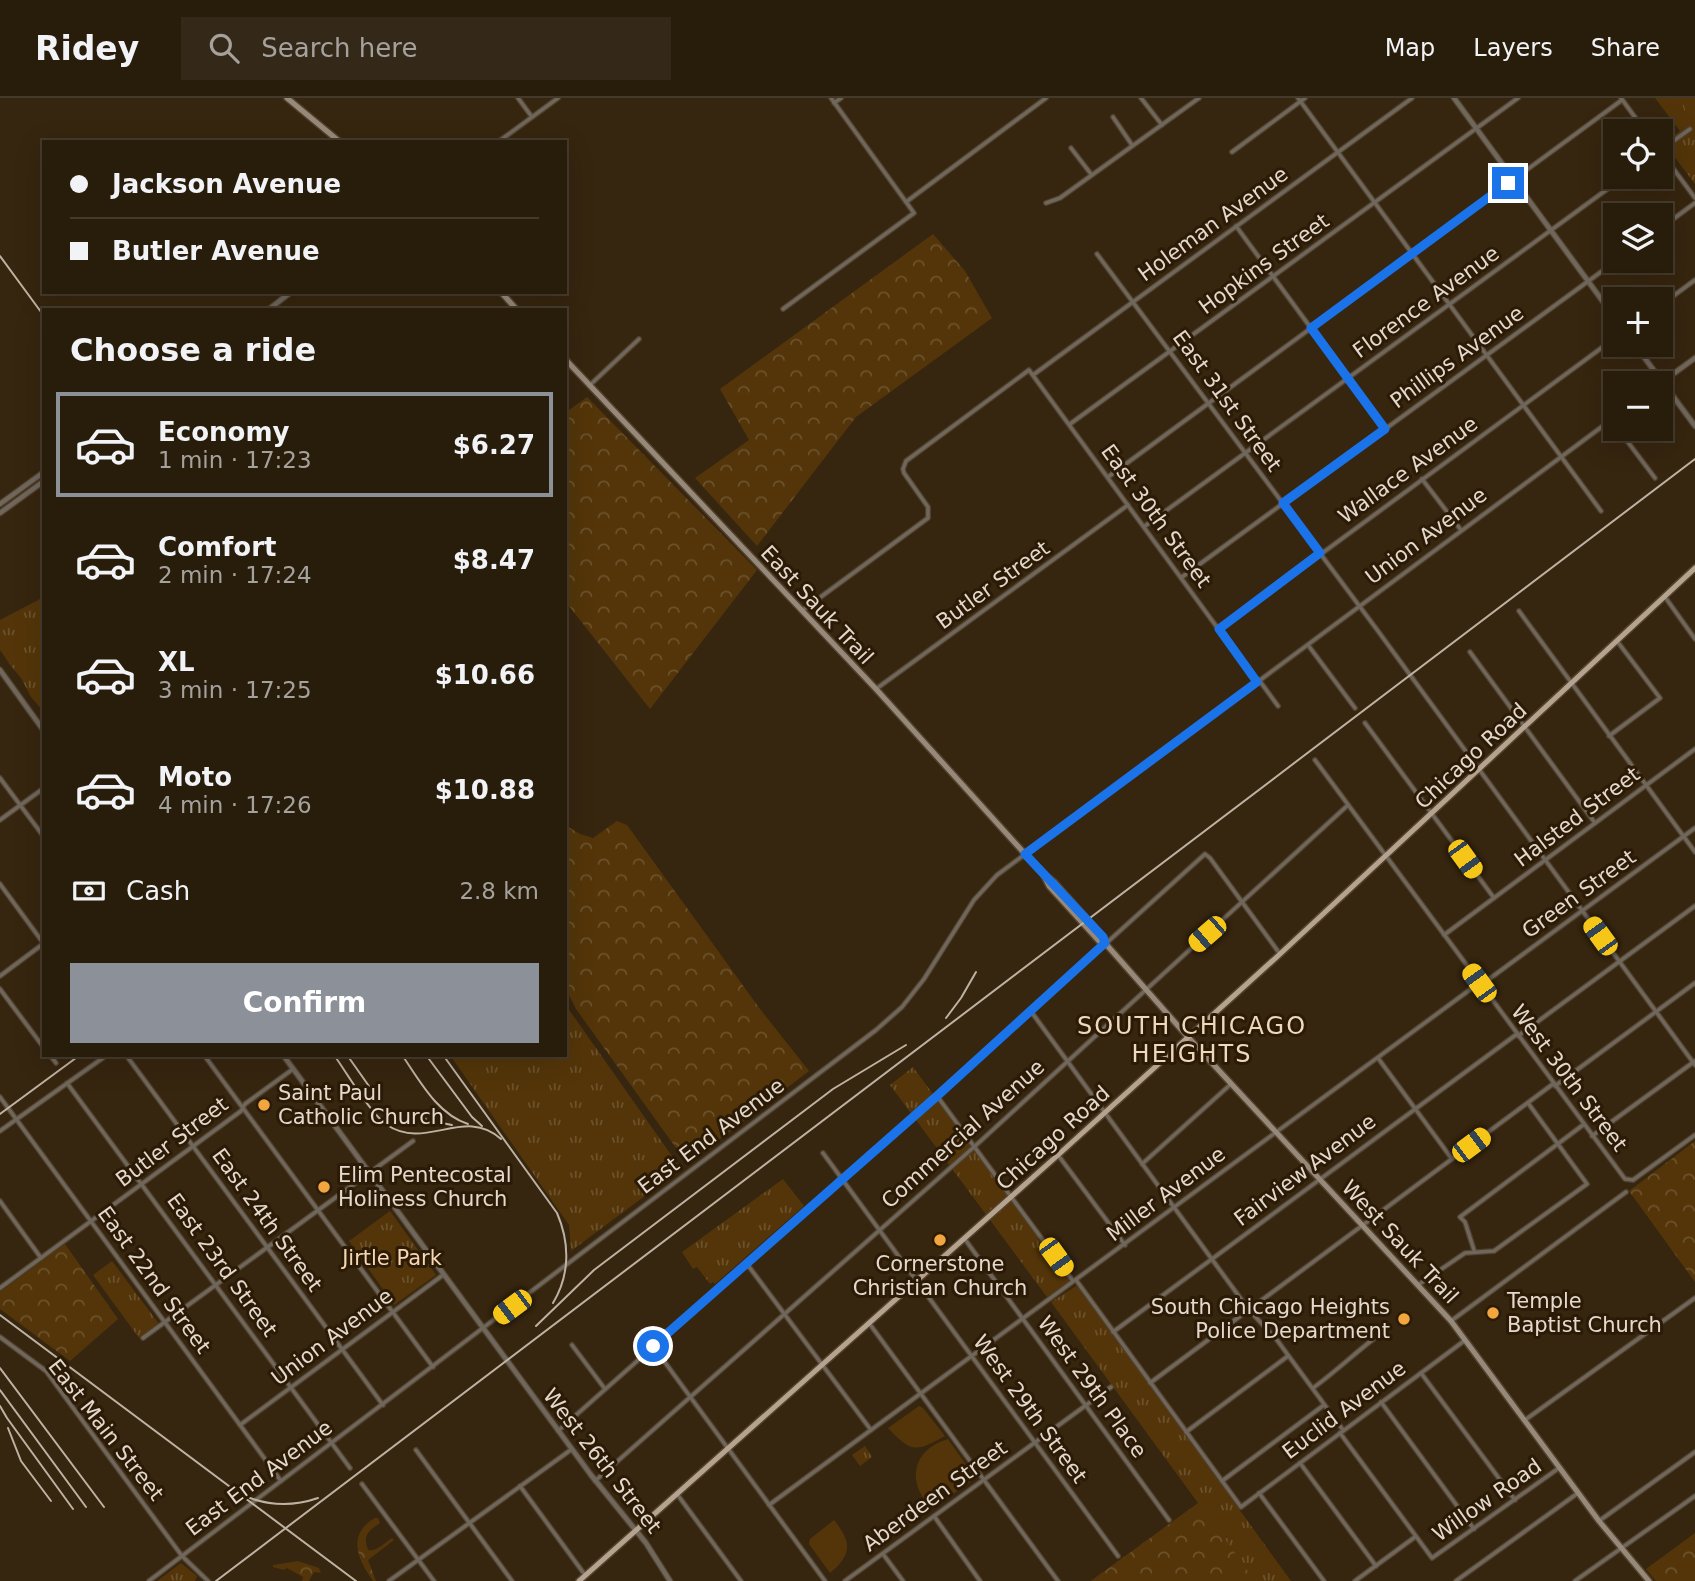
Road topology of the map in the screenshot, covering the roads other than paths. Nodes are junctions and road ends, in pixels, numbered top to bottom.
1 (287, 98) edge
2 (519, 98) edge
3 (558, 98) edge
4 (831, 98) edge
5 (841, 98) edge
6 (1046, 98) edge
7 (1141, 98) edge
8 (1199, 98) edge
9 (1412, 98) edge
10 (1454, 98) edge
11 (1518, 98) edge
12 (1301, 99) edge
13 (1622, 99) edge
14 (834, 103) junction
15 (532, 117) junction
16 (1113, 117) dead end
17 (1637, 119) edge
18 (1162, 125) junction
19 (1476, 128) junction
20 (1690, 129) dead end
21 (338, 140) edge
22 (501, 140) edge
23 (1673, 142) edge
24 (1132, 145) junction
25 (1071, 148) dead end
26 (1232, 152) dead end
27 (1338, 152) junction
28 (1673, 168) edge
29 (1091, 175) junction
30 (1514, 179) junction
31 (1607, 189) edge
32 (1695, 198) edge
33 (906, 202) junction
34 (1375, 202) junction
35 (1046, 203) dead end
36 (1695, 203) edge
37 (1673, 219) edge
38 (1236, 226) junction
39 (1551, 230) junction
40 (1413, 253) junction
41 (1097, 254) dead end
42 (1603, 270) edge
43 (1273, 276) junction
44 (1695, 280) edge
45 (1588, 281) junction
46 (288, 294) edge
47 (502, 294) edge
48 (1673, 296) edge
49 (1134, 301) junction
50 (1603, 302) edge
51 (1450, 304) junction
52 (271, 308) edge
53 (515, 308) edge
54 (782, 309) dead end
55 (1311, 328) junction
56 (639, 339) dead end
57 (1603, 347) edge
58 (1171, 351) junction
59 (1487, 355) junction
60 (1695, 358) edge
61 (567, 361) edge
62 (1673, 374) edge
63 (1033, 375) junction
64 (1348, 379) junction
65 (590, 385) junction
66 (1673, 399) edge
67 (1209, 403) junction
68 (1524, 406) junction
69 (1069, 425) junction
70 (1603, 426) edge
71 (1694, 426) edge
72 (1385, 429) junction
73 (1627, 441) edge
74 (1246, 453) junction
75 (1561, 457) junction
76 (42, 473) edge
77 (1108, 477) junction
78 (1654, 478) dead end
79 (1422, 479) junction
80 (42, 482) edge
81 (1283, 503) junction
82 (0, 504) edge
83 (1128, 505) junction
84 (1601, 511) dead end
85 (0, 513) edge
86 (1145, 527) junction
87 (1461, 530) junction
88 (1320, 553) junction
89 (1695, 568) edge
90 (1182, 577) junction
91 (1665, 597) junction
92 (1359, 606) junction
93 (802, 610) junction
94 (1520, 611) dead end
95 (1219, 629) junction
96 (1695, 639) edge
97 (1618, 641) junction
98 (1308, 644) junction
99 (1470, 652) dead end
100 (0, 670) edge
101 (1258, 681) junction
102 (1571, 684) junction
103 (876, 690) junction
104 (1278, 706) dead end
105 (1355, 708) dead end
106 (1365, 723) dead end
107 (1525, 726) junction
108 (42, 728) edge
109 (1609, 736) junction
110 (1695, 749) edge
111 (1315, 760) dead end
112 (1478, 771) junction
113 (0, 778) edge
114 (1646, 785) junction
115 (42, 790) edge
116 (1348, 805) junction
117 (20, 806) junction
118 (1432, 813) junction
119 (0, 820) edge
120 (1595, 823) junction
121 (1695, 828) edge
122 (42, 834) edge
123 (1683, 836) junction
124 (1695, 852) edge
125 (1025, 854) junction
126 (1385, 856) junction
127 (1545, 861) junction
128 (0, 884) edge
129 (1494, 898) junction
130 (1243, 903) junction
131 (1695, 905) edge
132 (1582, 912) junction
133 (1086, 922) joint
134 (1444, 935) junction
135 (42, 941) edge
136 (1105, 943) junction
137 (42, 945) edge
138 (1280, 954) junction
139 (1619, 962) junction
140 (0, 976) edge
141 (1695, 983) edge
142 (1480, 984) junction
143 (0, 989) edge
144 (1146, 990) junction
145 (1030, 1010) junction
146 (1656, 1012) junction
147 (1517, 1035) junction
148 (1188, 1036) junction
149 (42, 1045) edge
150 (51, 1057) edge
151 (104, 1057) edge
152 (127, 1057) edge
153 (205, 1057) edge
154 (284, 1057) edge
155 (1378, 1058) junction
156 (1067, 1061) junction
157 (55, 1063) dead end
158 (1694, 1063) edge
159 (293, 1069) junction
160 (67, 1083) junction
161 (1231, 1084) junction
162 (1554, 1085) junction
163 (937, 1096) junction
164 (0, 1097) edge
165 (1528, 1102) junction
166 (243, 1108) junction
167 (1415, 1108) junction
168 (1105, 1112) junction
169 (17, 1120) junction
170 (1583, 1124) junction
171 (0, 1131) edge
172 (1277, 1132) junction
173 (1695, 1135) edge
174 (1592, 1136) junction
175 (413, 1141) dead end
176 (1558, 1143) junction
177 (193, 1146) junction
178 (974, 1147) junction
179 (823, 1153) dead end
180 (1058, 1156) junction
181 (1452, 1159) junction
182 (1142, 1164) junction
183 (369, 1173) junction
184 (1320, 1179) junction
185 (842, 1180) junction
186 (143, 1183) junction
187 (1626, 1192) dead end
188 (1012, 1197) junction
189 (0, 1201) edge
190 (1174, 1207) junction
191 (319, 1210) junction
192 (91, 1221) junction
193 (1363, 1226) junction
194 (879, 1230) junction
195 (964, 1238) junction
196 (1125, 1245) junction
197 (267, 1247) junction
198 (1474, 1250) junction
199 (41, 1258) junction
200 (1212, 1259) junction
201 (747, 1264) junction
202 (443, 1275) junction
203 (916, 1280) junction
204 (1074, 1281) junction
205 (216, 1284) junction
206 (1418, 1285) junction
207 (0, 1288) edge
208 (1695, 1298) edge
209 (1249, 1310) junction
210 (392, 1312) junction
211 (784, 1314) junction
212 (1023, 1318) junction
213 (1451, 1321) junction
214 (165, 1322) junction
215 (869, 1323) junction
216 (483, 1329) junction
217 (1384, 1331) dead end
218 (1113, 1332) junction
219 (0, 1337) edge
220 (143, 1338) dead end
221 (1466, 1339) junction
222 (572, 1345) dead end
223 (653, 1346) junction
224 (343, 1349) junction
225 (972, 1356) junction
226 (1288, 1356) junction
227 (822, 1365) junction
228 (433, 1367) junction
229 (1421, 1373) junction
230 (1150, 1383) junction
231 (292, 1387) junction
232 (1111, 1387) dead end
233 (1313, 1388) junction
234 (605, 1389) junction
235 (921, 1394) junction
236 (691, 1398) junction
237 (1381, 1402) junction
238 (383, 1405) junction
239 (1086, 1405) junction
240 (1325, 1405) junction
241 (1525, 1420) junction
242 (240, 1425) junction
243 (871, 1430) junction
244 (558, 1431) junction
245 (1186, 1432) junction
246 (1342, 1432) junction
247 (1035, 1442) junction
248 (332, 1443) junction
249 (728, 1448) junction
250 (572, 1449) junction
251 (416, 1450) dead end
252 (1695, 1452) edge
253 (1300, 1463) junction
254 (351, 1468) dead end
255 (1559, 1468) junction
256 (984, 1480) junction
257 (281, 1481) junction
258 (595, 1481) junction
259 (1222, 1481) junction
260 (362, 1484) dead end
261 (520, 1486) junction
262 (1259, 1493) junction
263 (1578, 1493) junction
264 (677, 1494) junction
265 (1695, 1496) edge
266 (1515, 1500) junction
267 (769, 1505) junction
268 (934, 1516) junction
269 (1169, 1520) dead end
270 (1600, 1521) junction
271 (470, 1522) junction
272 (1474, 1529) junction
273 (636, 1531) junction
274 (1416, 1536) junction
275 (1622, 1549) junction
276 (883, 1554) junction
277 (182, 1556) junction
278 (1118, 1556) dead end
279 (419, 1560) junction
280 (1376, 1566) junction
281 (586, 1575) junction
282 (668, 1580) edge
283 (149, 1581) edge
284 (208, 1581) edge
285 (389, 1581) edge
286 (434, 1581) edge
287 (512, 1581) edge
288 (579, 1581) edge
289 (741, 1581) edge
290 (825, 1581) edge
291 (845, 1581) edge
292 (903, 1581) edge
293 (980, 1581) edge
294 (1058, 1581) edge
295 (1324, 1581) edge
296 (1355, 1581) edge
297 (1456, 1581) edge
298 (1576, 1581) edge
299 (1649, 1581) edge

1 - 21 main road
2 - 15 street
3 - 15 street
4 - 14 street
5 - 14 street
6 - 33 street
7 - 18 street
8 - 18 street
9 - 27 street, Holeman Avenue
10 - 19 street
11 - 19 street, Hopkins Street
12 - 26 street
12 - 27 street
13 - 17 street
13 - 30 street
14 - 33 street
15 - 22 street
16 - 24 street
18 - 24 street
19 - 30 street
19 - 34 street, Hopkins Street
20 - 23 street
24 - 29 street
25 - 29 street
27 - 34 street
27 - 38 street, Holeman Avenue
28 - 32 street
29 - 35 street
30 - 39 street
30 - 40 street
31 - 39 street, Florence Avenue
33 - 54 street
34 - 40 street
34 - 43 street, Hopkins Street
36 - 37 street
38 - 43 street
38 - 49 street, Holeman Avenue
39 - 45 street
39 - 51 street, Florence Avenue
40 - 51 street
40 - 55 street
41 - 49 street, East 31st Street
42 - 45 street, Phillips Avenue
43 - 55 street
43 - 58 street, Hopkins Street
44 - 48 street
45 - 50 street
45 - 59 street, Phillips Avenue
46 - 52 street
47 - 53 main road
49 - 58 street, East 31st Street
49 - 63 street, Holeman Avenue
51 - 59 street
51 - 64 street, Florence Avenue
55 - 64 street
55 - 67 street
56 - 65 street
57 - 68 street, Wallace Avenue
58 - 67 street, East 31st Street
58 - 69 street, Hopkins Street
59 - 68 street
59 - 72 street, Phillips Avenue
60 - 62 street
61 - 65 main road, East Sauk Trail
63 - 69 street, East 30th Street
63 - 93 street, East 30th Street
64 - 72 street
64 - 74 street, Florence Avenue
65 - 93 main road, East Sauk Trail
66 - 71 street
67 - 74 street, East 31st Street
67 - 77 street
68 - 75 street
68 - 79 street, Wallace Avenue
69 - 77 street, East 30th Street
70 - 75 street, Union Avenue
72 - 81 street, Phillips Avenue
73 - 78 street
74 - 81 street, East 31st Street
74 - 86 street, Florence Avenue
75 - 84 street
75 - 87 street, Union Avenue
76 - 82 street
77 - 83 street, East 30th Street
79 - 87 street
79 - 88 street, Wallace Avenue
80 - 85 street
81 - 88 street, East 31st Street
81 - 90 street, Phillips Avenue
83 - 86 street, East 30th Street
83 - 103 street, Butler Street
86 - 90 street, East 30th Street
87 - 92 street, Union Avenue
88 - 92 street, East 31st Street
88 - 95 street, Wallace Avenue
89 - 91 main road, Chicago Road
90 - 95 street, East 30th Street
91 - 96 street
91 - 97 main road, Chicago Road
92 - 98 street, Union Avenue
92 - 112 street, East 31st Street
93 - 103 main road, East Sauk Trail
94 - 102 street
95 - 101 street, East 30th Street
97 - 102 main road, Chicago Road
97 - 109 street
98 - 101 street, Union Avenue
98 - 105 street
99 - 107 street
100 - 108 street
101 - 104 street, East 30th Street
101 - 125 street, East End Avenue
102 - 107 main road, Chicago Road
102 - 109 street
103 - 125 main road, East Sauk Trail
106 - 118 street
107 - 112 main road, Chicago Road
107 - 120 street
109 - 114 street
110 - 114 street, Halsted Street
111 - 116 street
112 - 118 main road, Chicago Road
112 - 127 street, East 31st Street
113 - 117 street
114 - 120 street, Halsted Street
114 - 123 street
115 - 117 street
116 - 126 street
116 - 130 street, Commercial Avenue
117 - 119 street
117 - 122 street
118 - 126 main road, Chicago Road
118 - 129 street
120 - 127 street, Halsted Street
121 - 123 street, Green Street
123 - 124 street
123 - 132 street, Green Street
125 - 133 main road, East Sauk Trail
125 - 216 street, East End Avenue
126 - 134 street, West 30th Street
126 - 138 main road, Chicago Road
127 - 129 street, Halsted Street
127 - 132 street, East 31st Street
128 - 135 street
129 - 134 street, Halsted Street
130 - 136 street
130 - 138 street
130 - 144 street, Commercial Avenue
131 - 139 street, Fairview Avenue
132 - 139 street, East 31st Street
132 - 142 street, Green Street
133 - 136 main road, West Sauk Trail
134 - 142 street, West 30th Street
136 - 144 main road, West Sauk Trail
136 - 145 street
137 - 140 street
138 - 148 main road, Chicago Road
139 - 146 street, East 31st Street
139 - 147 street, Fairview Avenue
141 - 146 street
142 - 147 street, West 30th Street
142 - 155 street, Miller Avenue
143 - 149 street
144 - 148 main road, West Sauk Trail
144 - 156 street, Commercial Avenue
145 - 156 street
145 - 163 street
146 - 158 street, East 31st Street
146 - 162 street
147 - 162 street, West 30th Street
147 - 167 street, Fairview Avenue
148 - 161 main road, West Sauk Trail
148 - 168 main road, Chicago Road
150 - 157 street
151 - 160 street
152 - 177 street, East 24th Street
153 - 166 street
154 - 159 street, West 26th Street
155 - 167 street
155 - 172 street, Miller Avenue
156 - 168 street
156 - 178 street, Commercial Avenue
158 - 174 street
159 - 166 street, Butler Street
159 - 183 street, West 26th Street
160 - 169 street
160 - 186 street, East 23rd Street
161 - 172 main road, West Sauk Trail
161 - 182 street
162 - 165 street
162 - 170 street, West 30th Street
163 - 178 street
163 - 185 street
164 - 169 street, East 22nd Street
165 - 176 street
165 - 181 street
166 - 177 street, Butler Street
166 - 191 street
167 - 181 street
167 - 184 street, Fairview Avenue
168 - 180 main road, Chicago Road
168 - 182 street
169 - 171 street
169 - 192 street, East 22nd Street
170 - 174 street, West 30th Street
170 - 176 street
172 - 184 main road, West Sauk Trail
172 - 190 street, Miller Avenue
173 - 174 street, West 30th Street
175 - 183 street
176 - 198 street
176 - 198 street
177 - 186 street, Butler Street
177 - 197 street, East 24th Street
178 - 188 street
178 - 194 street, Commercial Avenue
179 - 185 street, West 29th Street
180 - 188 main road, Chicago Road
180 - 196 street
181 - 193 street
182 - 190 street
183 - 191 street
183 - 202 street, West 26th Street
184 - 193 main road, West Sauk Trail
184 - 200 street, Fairview Avenue
185 - 194 street, West 29th Street
185 - 201 street
186 - 192 street, Butler Street
186 - 205 street, East 23rd Street
187 - 213 street
188 - 195 main road, Chicago Road
188 - 204 street
189 - 199 street
190 - 196 street, Miller Avenue
190 - 200 street
191 - 197 street
191 - 210 street
192 - 199 street, Butler Street
192 - 214 street, East 22nd Street
193 - 206 main road, West Sauk Trail
193 - 209 street
194 - 203 street, West 29th Street
194 - 211 street, Commercial Avenue
195 - 203 main road, Chicago Road
195 - 212 street, West 29th Place
196 - 204 street, Miller Avenue
197 - 205 street
197 - 224 street, East 24th Street
198 - 206 street
199 - 207 street, Butler Street
200 - 209 street
200 - 218 street, Fairview Avenue
201 - 211 street
201 - 223 street
202 - 210 street, Union Avenue
202 - 216 street, West 26th Street
203 - 215 main road, Chicago Road
203 - 225 street, West 29th Street
204 - 212 street, Miller Avenue
204 - 218 street
205 - 214 street
205 - 231 street, East 23rd Street
206 - 213 main road, West Sauk Trail
208 - 241 street
209 - 226 street
209 - 230 street
210 - 224 street, Union Avenue
210 - 228 street
211 - 227 street
211 - 236 street, Commercial Avenue
212 - 225 street, Miller Avenue
212 - 239 street, West 29th Place
213 - 221 main road, West Sauk Trail
214 - 220 street
214 - 242 street, East 22nd Street
215 - 227 main road, Chicago Road
215 - 235 street
216 - 228 street, East End Avenue
216 - 244 street, West 26th Street
217 - 233 street
218 - 230 street
219 - 277 street, East Main Street
221 - 229 street, Euclid Avenue
221 - 241 main road, West Sauk Trail
222 - 234 street
223 - 234 street
223 - 236 street
224 - 231 street, Union Avenue
224 - 238 street, East 24th Street
225 - 235 street, Miller Avenue
225 - 247 street, West 29th Street
226 - 233 street
226 - 245 street
227 - 243 street
227 - 249 main road, Chicago Road
228 - 238 street, East End Avenue
229 - 237 street, Euclid Avenue
229 - 266 street
230 - 245 street
231 - 242 street, Union Avenue
231 - 248 street, East 23rd Street
232 - 239 street, Aberdeen Street
233 - 240 street
234 - 244 street
235 - 243 street, Miller Avenue
235 - 256 street
236 - 249 street
236 - 258 street, Commercial Avenue
237 - 246 street, Euclid Avenue
237 - 272 street
238 - 248 street, East End Avenue
239 - 247 street, Aberdeen Street
239 - 269 street, West 29th Place
240 - 246 street
240 - 259 street
241 - 255 main road, West Sauk Trail
242 - 257 street, East 22nd Street
243 - 267 street, Miller Avenue
244 - 250 street, West 26th Street
245 - 259 street
246 - 253 street, Euclid Avenue
246 - 274 street
247 - 256 street, Aberdeen Street
247 - 278 street, West 29th Street
248 - 254 street, East 23rd Street
248 - 257 street, East End Avenue
249 - 264 main road, Chicago Road
249 - 267 street
250 - 258 street, West 26th Street
250 - 261 street
251 - 271 street
252 - 270 street
253 - 262 street, Euclid Avenue
253 - 280 street
255 - 263 main road, West Sauk Trail
255 - 266 street, Willow Road
256 - 268 street, Aberdeen Street
256 - 294 street
257 - 277 street, East End Avenue
258 - 273 street, West 26th Street
259 - 262 street, Euclid Avenue
260 - 279 street
261 - 271 street
261 - 281 street
262 - 295 street
263 - 270 main road, West Sauk Trail
263 - 297 street
264 - 273 main road, Chicago Road
264 - 289 street
265 - 275 street
266 - 272 street, Willow Road
267 - 290 street
268 - 276 street, Aberdeen Street
268 - 293 street
270 - 275 main road, West Sauk Trail
271 - 279 street
271 - 287 street
272 - 274 street, Willow Road
273 - 281 main road, Chicago Road
273 - 282 street, West 26th Street
274 - 280 street
275 - 298 street
275 - 299 main road, West Sauk Trail
276 - 291 street, Aberdeen Street
276 - 292 street
277 - 283 street, East End Avenue
277 - 284 street, East Main Street
279 - 285 street
279 - 286 street
280 - 296 street
281 - 288 main road, Chicago Road

